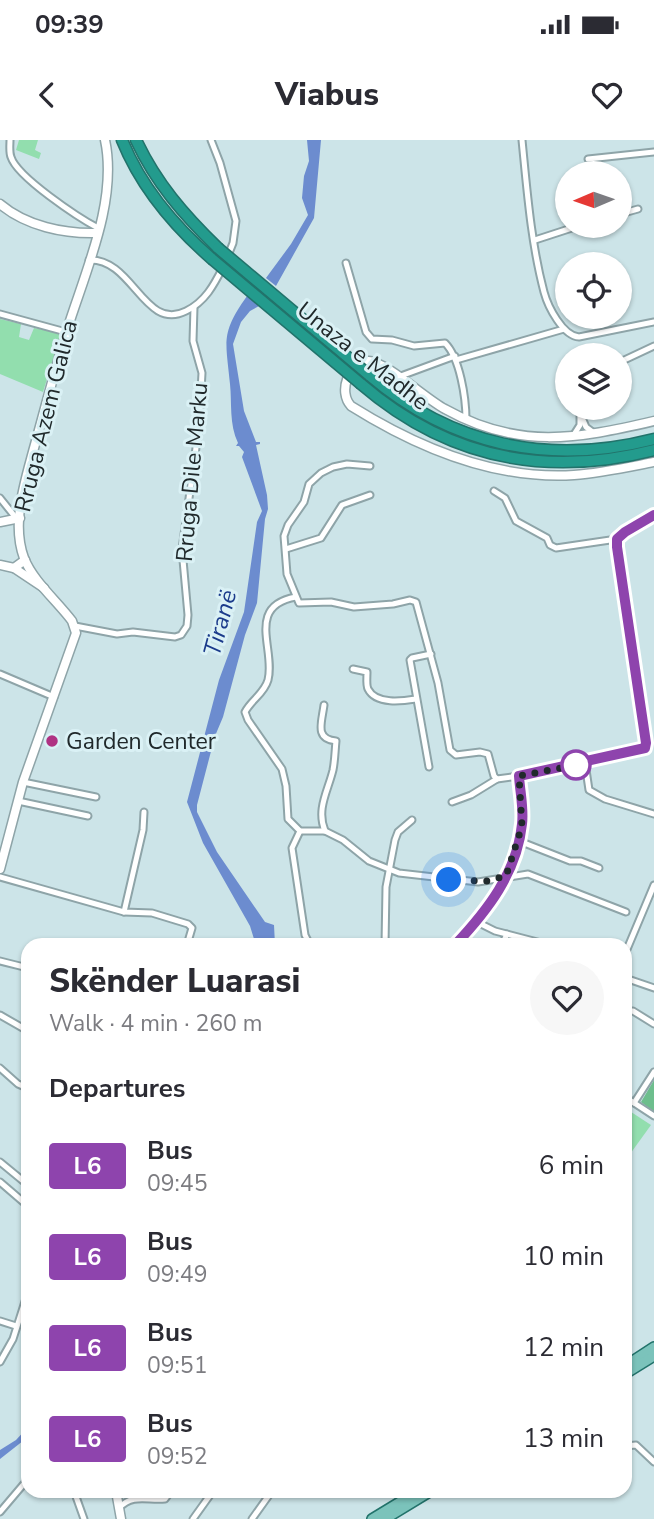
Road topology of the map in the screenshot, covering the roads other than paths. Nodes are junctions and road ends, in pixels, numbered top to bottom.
1 (10, 140) edge
2 (122, 140) edge
3 (136, 140) edge
4 (211, 140) edge
5 (522, 140) edge
6 (106, 145) edge
7 (654, 152) edge
8 (588, 159) dead end
9 (0, 205) edge
10 (638, 209) dead end
11 (632, 211) edge
12 (98, 231) junction
13 (555, 233) edge
14 (535, 240) junction
15 (93, 246) junction
16 (88, 262) junction
17 (346, 263) dead end
18 (115, 269) junction
19 (194, 307) junction
20 (555, 313) edge
21 (0, 314) edge
22 (654, 322) edge
23 (632, 326) edge
24 (564, 329) joint
25 (619, 329) edge
26 (66, 332) junction
27 (654, 346) edge
28 (632, 356) edge
29 (455, 358) junction
30 (398, 377) junction
31 (466, 420) junction
32 (654, 421) edge
33 (596, 434) junction
34 (571, 437) junction
35 (654, 439) edge
36 (654, 450) edge
37 (654, 462) edge
38 (370, 467) dead end
39 (494, 491) dead end
40 (370, 495) dead end
41 (0, 498) edge
42 (654, 515) edge
43 (18, 518) junction
44 (0, 522) edge
45 (617, 539) junction
46 (286, 549) junction
47 (25, 560) junction
48 (0, 565) edge
49 (14, 568) junction
50 (46, 589) junction
51 (296, 597) junction
52 (75, 626) junction
53 (430, 654) junction
54 (353, 669) dead end
55 (0, 674) edge
56 (54, 697) junction
57 (416, 699) junction
58 (324, 705) dead end
59 (585, 763) junction
60 (429, 767) dead end
61 (519, 776) junction
62 (497, 779) junction
63 (23, 782) junction
64 (96, 797) dead end
65 (18, 801) junction
66 (452, 802) dead end
67 (144, 812) dead end
68 (654, 814) edge
69 (88, 816) dead end
70 (412, 820) dead end
71 (300, 831) junction
72 (325, 831) junction
73 (519, 841) junction
74 (3, 848) edge
75 (599, 868) dead end
76 (0, 869) edge
77 (390, 870) junction
78 (506, 876) junction
79 (0, 877) edge
80 (654, 886) edge
81 (124, 912) junction
82 (626, 912) dead end
83 (477, 922) junction
84 (507, 934) junction
85 (189, 938) edge
86 (306, 938) edge
87 (385, 938) edge
88 (462, 938) edge
89 (505, 938) edge
90 (522, 938) edge
91 (632, 938) edge
92 (0, 961) edge
93 (21, 966) edge
94 (632, 980) edge
95 (654, 988) edge
96 (632, 1010) edge
97 (0, 1015) edge
98 (654, 1024) edge
99 (21, 1027) edge
100 (0, 1068) edge
101 (654, 1072) edge
102 (21, 1085) edge
103 (634, 1103) joint
104 (654, 1116) edge
105 (0, 1162) edge
106 (21, 1179) edge
107 (0, 1182) edge
108 (21, 1201) edge
109 (21, 1312) edge
110 (0, 1321) edge
111 (16, 1326) junction
112 (654, 1347) edge
113 (654, 1356) edge
114 (632, 1361) edge
115 (0, 1362) edge
116 (632, 1370) edge
117 (632, 1445) edge
118 (654, 1462) edge
119 (21, 1488) edge
120 (76, 1498) edge
121 (117, 1498) edge
122 (166, 1498) edge
123 (208, 1498) edge
124 (267, 1498) edge
125 (406, 1498) edge
126 (420, 1498) edge
127 (119, 1508) junction
128 (0, 1513) edge
129 (84, 1519) edge
130 (121, 1519) edge
131 (193, 1519) edge
132 (252, 1519) edge
133 (372, 1519) edge
134 (385, 1519) edge

1 - 12 street
2 - 36 highway, Unaza e Madhe, bridge
3 - 35 highway, Unaza e Madhe, bridge
4 - 19 street
5 - 14 street
6 - 12 main road, Rruga Azem Galica
7 - 8 street
9 - 12 main road
10 - 11 street
12 - 15 main road, Rruga Azem Galica
13 - 14 street
14 - 20 street
15 - 16 main road, Rruga Azem Galica
15 - 18 street
16 - 18 street
16 - 26 main road, Rruga Azem Galica
17 - 29 street
18 - 19 street
19 - 52 street, Rruga Dile Marku
21 - 26 street
22 - 23 street
24 - 25 street
24 - 29 street
26 - 43 main road, Rruga Azem Galica
27 - 28 street
29 - 30 street
29 - 31 street
30 - 31 main road
30 - 37 main road
31 - 34 main road
32 - 33 main road
33 - 34 main road
33 - 34 street
38 - 46 street
39 - 45 street
40 - 46 street
41 - 43 street
42 - 45 main road
43 - 44 main road
43 - 47 main road, Rruga Azem Galica
45 - 59 main road
46 - 51 street
47 - 49 main road
47 - 50 main road, Rruga Azem Galica
48 - 49 main road
49 - 50 main road
50 - 52 main road, Rruga Azem Galica
51 - 53 street
51 - 71 street
52 - 56 main road
53 - 57 street
53 - 62 street
54 - 57 street
55 - 56 street
56 - 63 main road
57 - 60 street
58 - 72 street
59 - 61 main road
59 - 68 street
61 - 62 street
61 - 73 main road
62 - 66 street
63 - 64 street
63 - 65 main road
65 - 69 street
65 - 74 main road
67 - 81 street
70 - 77 street
71 - 72 street
71 - 86 street
72 - 77 street
73 - 75 street
73 - 78 main road
74 - 76 main road
77 - 78 street
77 - 87 street
78 - 82 street
78 - 83 main road
79 - 81 street
80 - 91 street
81 - 85 street
83 - 84 street
83 - 88 main road
84 - 89 street
84 - 90 street
92 - 93 street
94 - 95 street
96 - 98 street
97 - 99 street
100 - 102 street
101 - 103 street
103 - 104 street
105 - 106 street
107 - 108 street
109 - 111 street
110 - 111 street
111 - 115 street
112 - 114 main road
113 - 116 main road
117 - 118 street
119 - 128 street
120 - 129 street
121 - 127 main road
122 - 127 street
123 - 131 street
124 - 132 street
125 - 133 main road
126 - 134 main road
127 - 130 main road

